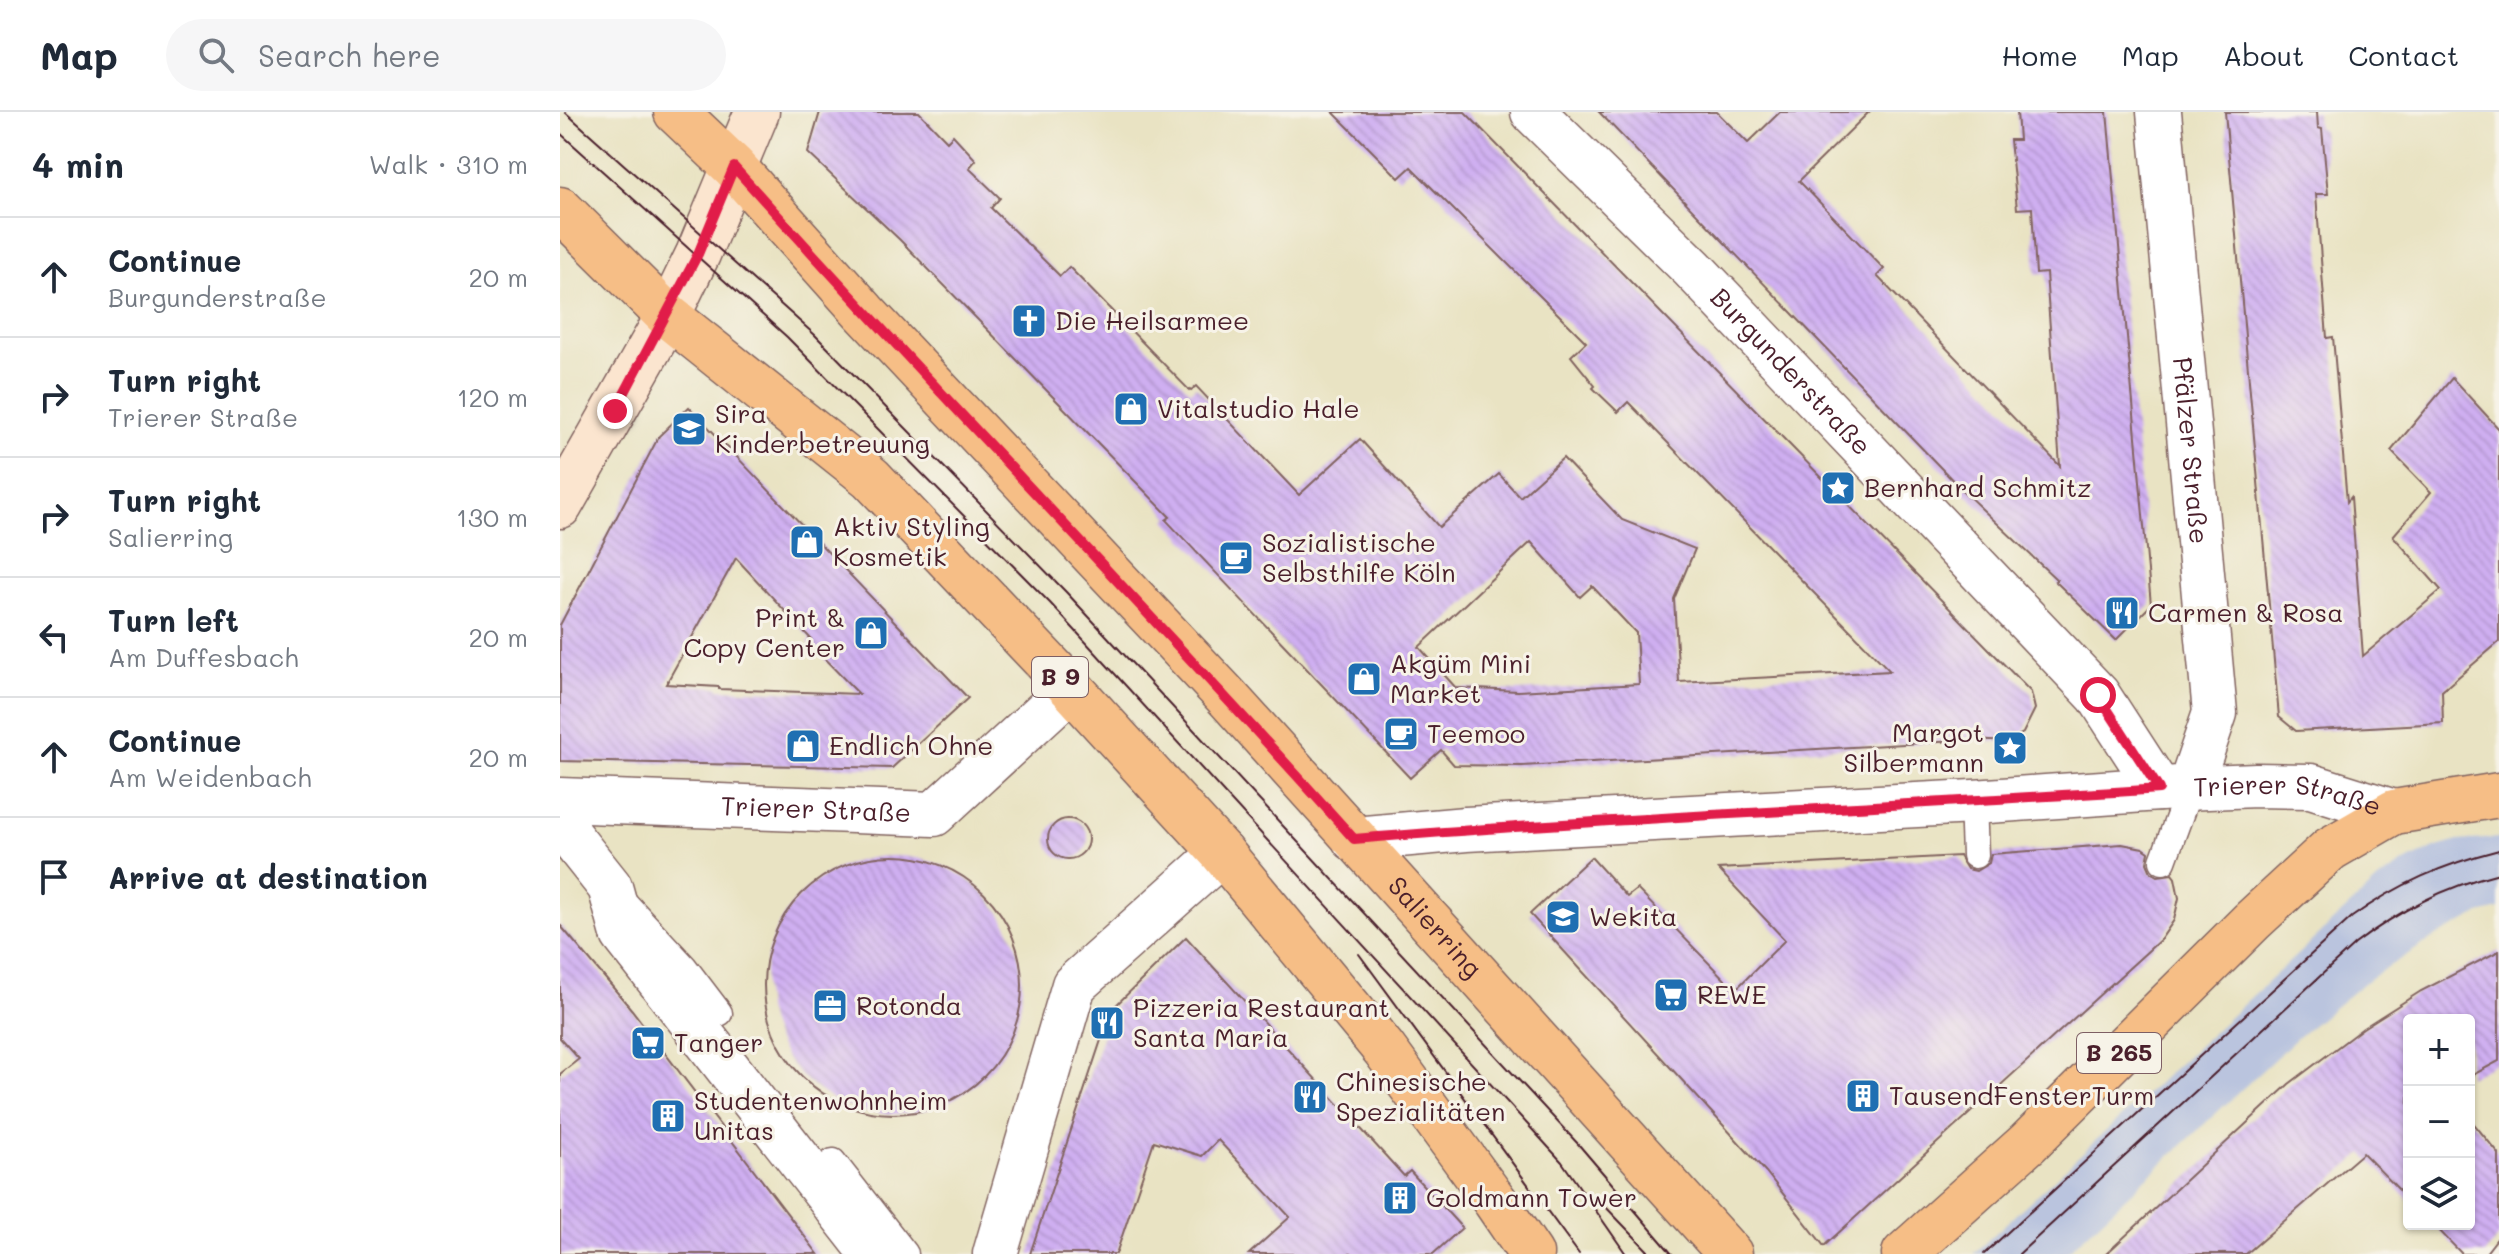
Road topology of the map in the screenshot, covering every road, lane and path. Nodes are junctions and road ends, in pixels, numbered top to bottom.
1 (676, 112) edge
2 (757, 112) edge
3 (1533, 112) edge
4 (2159, 112) edge
5 (734, 167) junction
6 (560, 209) edge
7 (668, 316) junction
8 (560, 506) edge
9 (1071, 688) junction
10 (2174, 788) junction
11 (2499, 795) edge
12 (560, 800) edge
13 (1973, 802) junction
14 (2394, 812) junction
15 (560, 824) edge
16 (1354, 839) junction
17 (1222, 853) junction
18 (1975, 855) dead end
19 (2163, 861) dead end
20 (610, 887) junction
21 (719, 1013) dead end
22 (833, 1162) dead end
23 (1495, 1201) junction
24 (873, 1254) edge
25 (905, 1254) edge
26 (995, 1254) edge
27 (1512, 1254) edge
28 (1531, 1254) edge
29 (1730, 1254) edge
30 (1904, 1254) edge

1 - 5 main road, Salierring
2 - 5 street
3 - 10 street, Burgunderstraße
4 - 10 street, Pfälzer Straße
5 - 7 street
5 - 16 main road, Salierring
6 - 7 main road, B 9
7 - 8 street
7 - 9 main road, B 9
9 - 12 street, Trierer Straße
9 - 17 main road, B 9
10 - 13 street, Trierer Straße
10 - 14 street, Trierer Straße
10 - 19 lane
11 - 14 main road, Trierer Straße / B 265
13 - 16 street, Trierer Straße
13 - 18 lane
14 - 30 main road, B 265
15 - 20 street
16 - 29 main road, Salierring
17 - 23 main road, B 9
17 - 26 street
20 - 21 lane
20 - 24 street
22 - 25 lane
23 - 27 main road
23 - 28 main road, B 9

